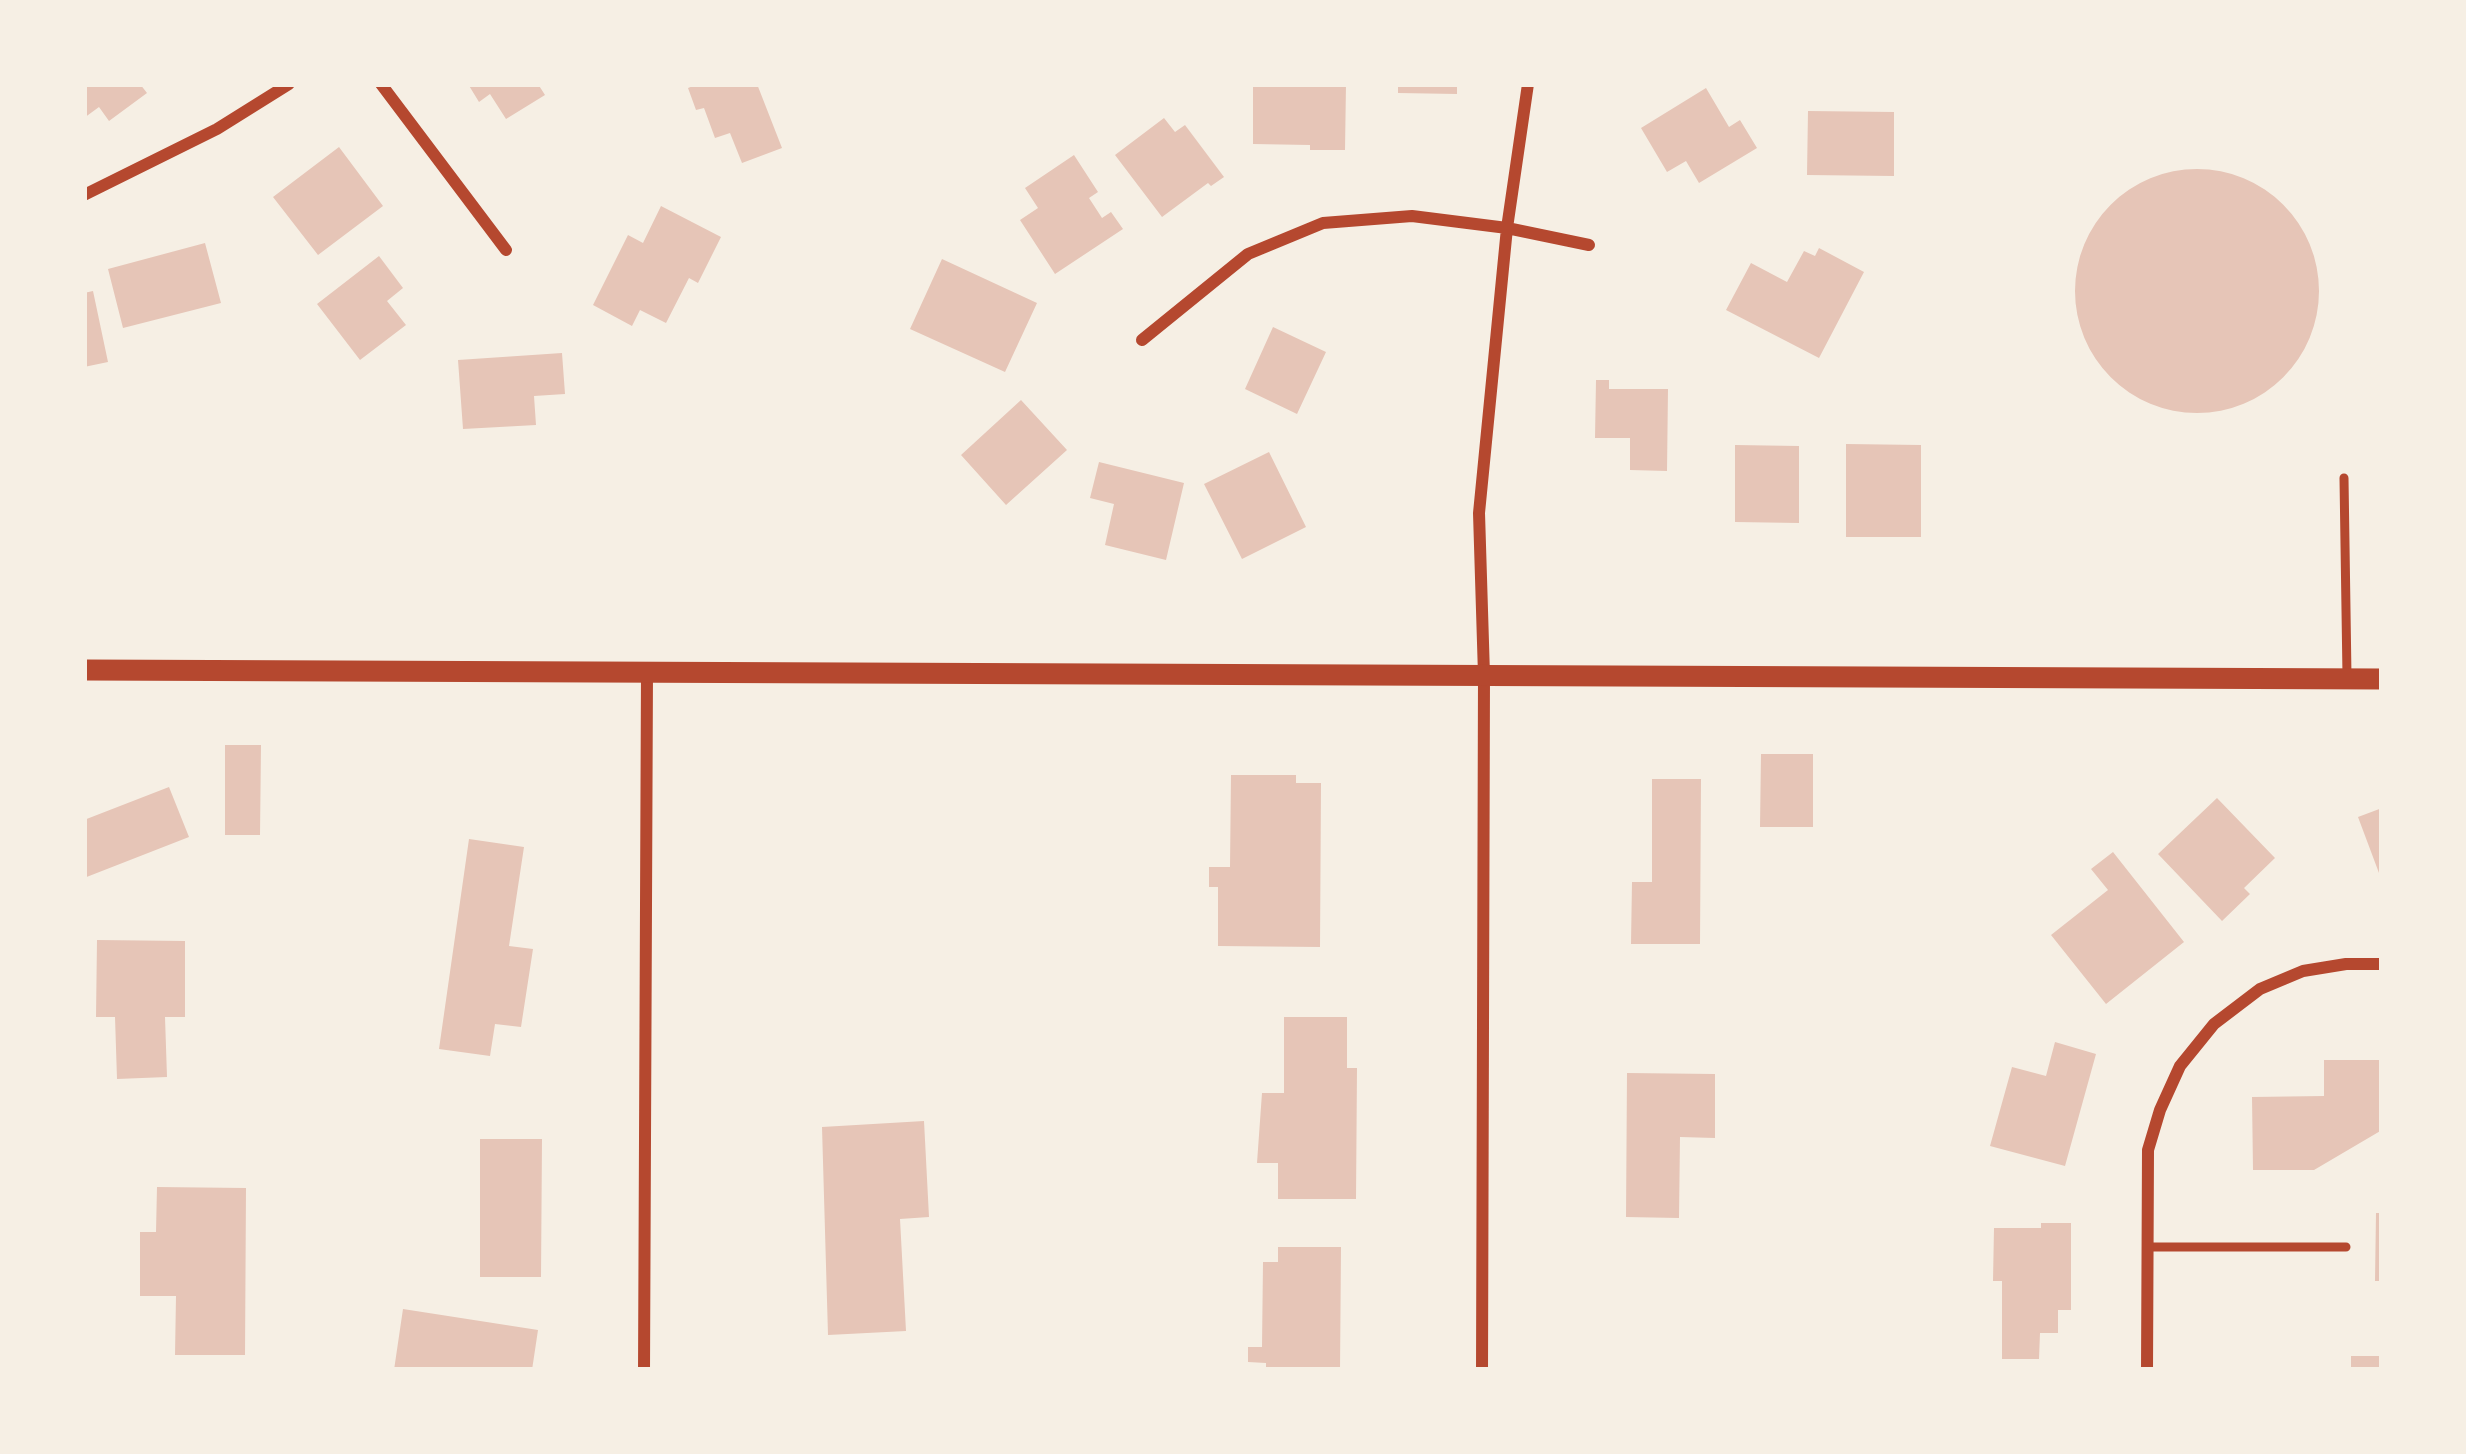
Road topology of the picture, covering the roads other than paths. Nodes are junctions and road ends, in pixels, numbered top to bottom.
1 (289, 84) edge
2 (381, 84) edge
3 (1528, 84) edge
4 (84, 195) edge
5 (1507, 228) junction
6 (1589, 245) dead end
7 (506, 250) dead end
8 (1142, 340) dead end
9 (2344, 478) dead end
10 (84, 670) edge
11 (647, 670) junction
12 (1484, 675) junction
13 (2347, 679) junction
14 (2382, 679) edge
15 (2382, 964) edge
16 (2148, 1247) junction
17 (2346, 1247) dead end
18 (644, 1370) edge
19 (1482, 1370) edge
20 (2147, 1370) edge

1 - 4 street
2 - 7 street
3 - 5 street
5 - 6 street
5 - 8 street
5 - 12 street
9 - 13 lane
10 - 11 street
11 - 12 street
11 - 18 street
12 - 13 street
12 - 19 street
13 - 14 street
15 - 16 street
16 - 17 lane
16 - 20 street

